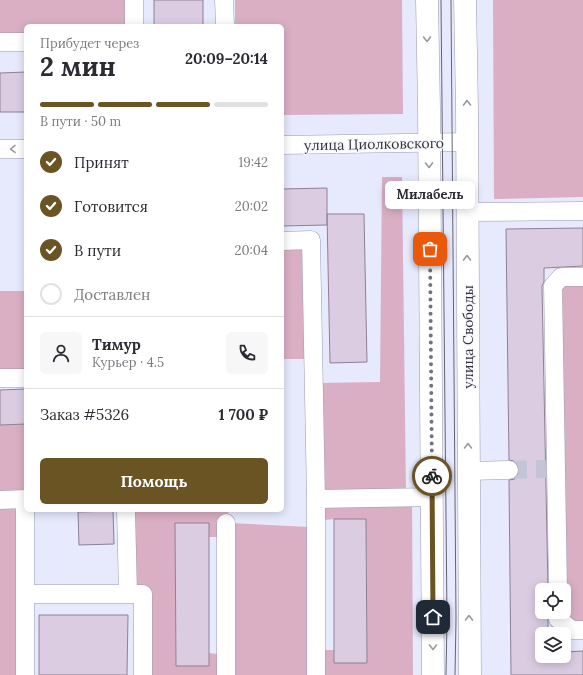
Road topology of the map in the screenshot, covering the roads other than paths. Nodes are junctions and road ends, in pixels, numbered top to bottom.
1 (134, 0) edge
2 (224, 0) edge
3 (427, 0) edge
4 (465, 0) edge
5 (134, 24) edge
6 (225, 24) edge
7 (0, 42) edge
8 (24, 42) edge
9 (467, 142) junction
10 (429, 143) junction
11 (284, 145) edge
12 (0, 149) edge
13 (24, 149) edge
14 (583, 211) edge
15 (467, 212) junction
16 (284, 240) edge
17 (583, 277) edge
18 (0, 378) edge
19 (24, 378) edge
20 (509, 470) tunnel mouth
21 (468, 471) junction
22 (432, 497) junction
23 (24, 499) edge
24 (316, 499) junction
25 (0, 500) edge
26 (25, 512) edge
27 (126, 512) edge
28 (226, 522) dead end
29 (558, 583) edge
30 (25, 594) junction
31 (128, 594) junction
32 (558, 619) edge
33 (583, 630) edge
34 (26, 675) edge
35 (143, 675) edge
36 (226, 675) edge
37 (316, 675) edge
38 (433, 675) edge
39 (470, 675) edge

1 - 5 street
2 - 6 street
3 -> 10 main road
9 -> 4 main road, улица Свободы
7 - 8 street
9 - 10 street, улица Циолковского
9 - 15 main road, улица Свободы
10 - 11 street, улица Циолковского
10 -> 22 main road
13 -> 12 street
14 - 15 street
21 -> 15 main road, улица Свободы
16 - 24 street
17 - 29 street
18 - 19 street
20 - 21 street
39 -> 21 main road, улица Свободы
22 - 24 street
22 -> 38 main road
23 - 25 street
24 - 37 street
26 - 30 street
27 - 31 street
28 - 36 street
30 - 31 street
30 - 34 street
31 - 35 street
32 - 33 street

